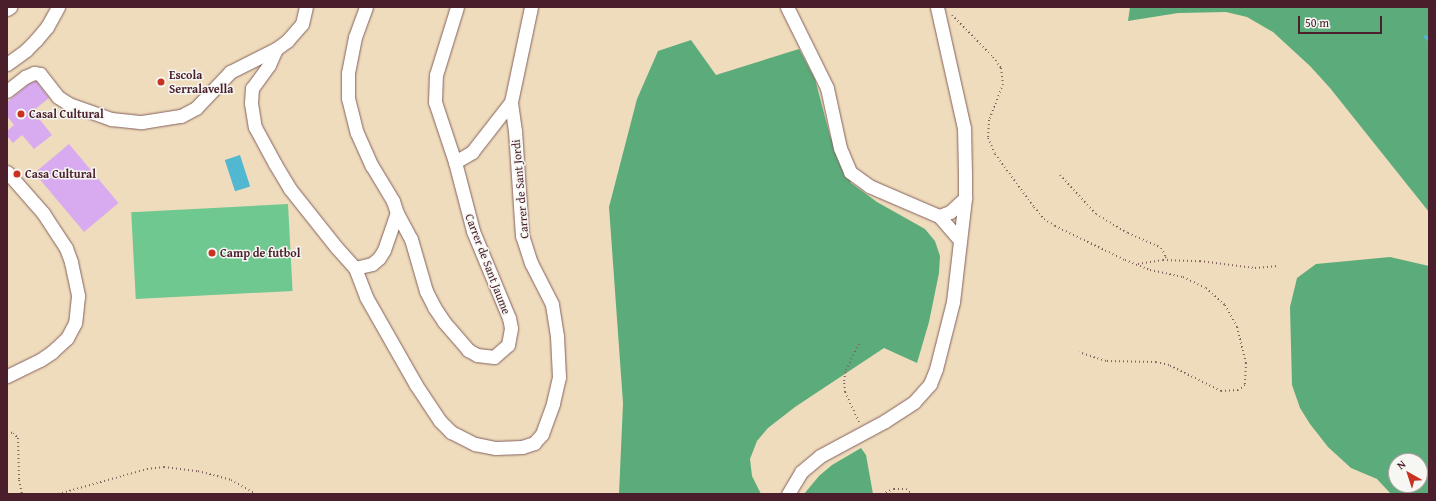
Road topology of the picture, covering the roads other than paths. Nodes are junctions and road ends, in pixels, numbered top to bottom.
1 (10, 7) edge
2 (58, 7) edge
3 (306, 7) edge
4 (366, 7) edge
5 (457, 7) edge
6 (531, 7) edge
7 (787, 7) edge
8 (7, 9) edge
9 (943, 9) edge
10 (276, 49) junction
11 (7, 64) edge
12 (7, 91) edge
13 (511, 102) junction
14 (455, 162) junction
15 (7, 172) edge
16 (965, 198) junction
17 (397, 213) junction
18 (939, 216) junction
19 (960, 240) junction
20 (355, 268) junction
21 (7, 376) edge
22 (788, 494) edge

1 - 8 street
2 - 11 street
3 - 10 street
4 - 17 street, Carrer de Sant Jaume
5 - 14 street, Carrer de Sant Jaume
6 - 13 street, Carrer de Sant Jordi
7 - 18 street
9 - 16 street
10 - 12 street
10 - 20 street
13 - 14 street
13 - 20 street, Carrer de Sant Jordi
14 - 17 street, Carrer de Sant Jaume
15 - 21 street
16 - 18 street
16 - 19 street
17 - 20 street
18 - 19 street
19 - 22 street

